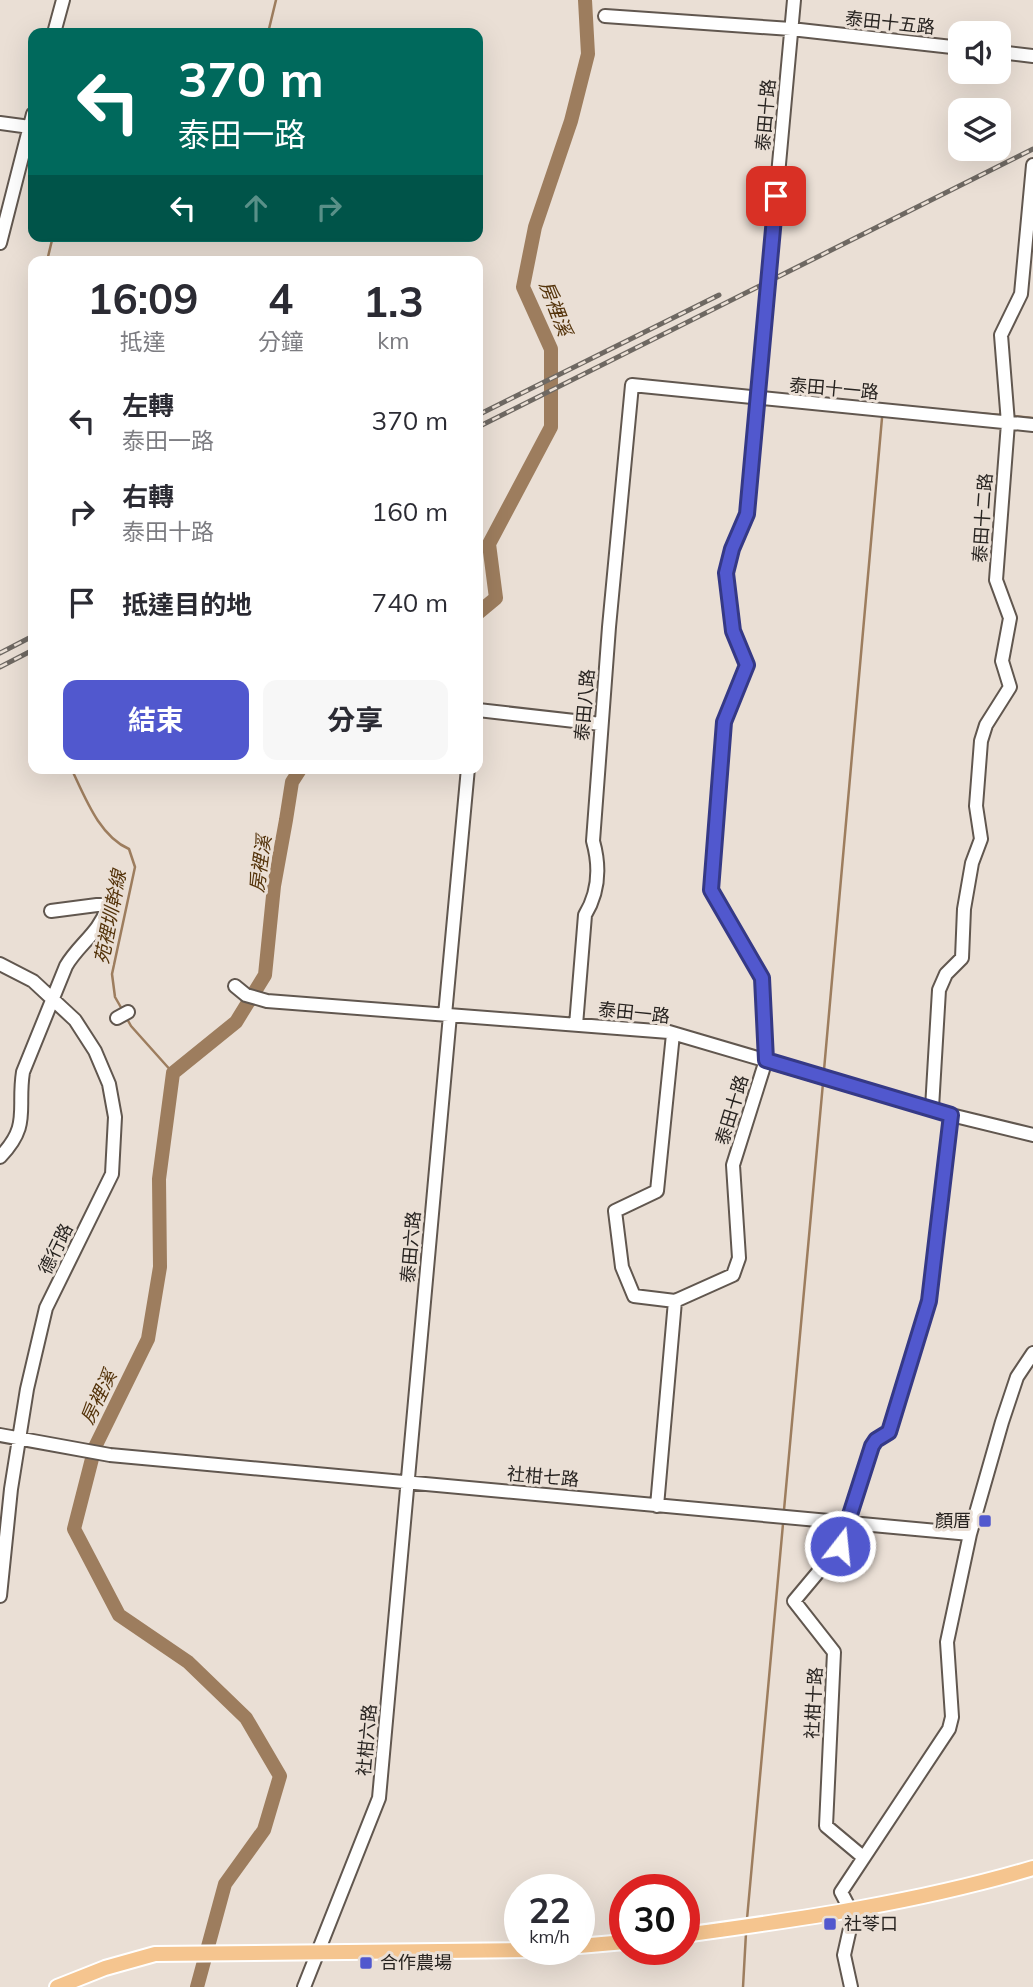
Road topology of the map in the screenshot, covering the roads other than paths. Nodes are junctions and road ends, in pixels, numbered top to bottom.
1 (63, 0) edge
2 (794, 0) edge
3 (606, 16) dead end
4 (55, 28) edge
5 (791, 29) junction
6 (948, 47) edge
7 (1011, 53) edge
8 (1033, 56) edge
9 (28, 120) edge
10 (0, 123) edge
11 (28, 135) edge
12 (1033, 165) edge
13 (0, 243) edge
14 (632, 385) joint
15 (757, 400) junction
16 (1008, 423) junction
17 (1033, 425) edge
18 (483, 711) edge
19 (601, 724) junction
20 (467, 774) edge
21 (51, 911) dead end
22 (0, 964) edge
23 (235, 986) dead end
24 (52, 998) junction
25 (447, 1015) junction
26 (576, 1025) junction
27 (673, 1034) junction
28 (766, 1060) junction
29 (932, 1108) junction
30 (951, 1115) junction
31 (1033, 1135) edge
32 (0, 1157) edge
33 (675, 1301) junction
34 (1033, 1353) edge
35 (0, 1435) edge
36 (19, 1438) junction
37 (407, 1482) junction
38 (657, 1506) junction
39 (846, 1523) junction
40 (970, 1534) junction
41 (0, 1596) edge
42 (863, 1857) junction
43 (1033, 1868) edge
44 (852, 1910) junction
45 (700, 1933) edge
46 (504, 1950) edge
47 (318, 1951) junction
48 (57, 1987) edge
49 (304, 1987) edge
50 (851, 1987) edge

1 - 4 street
2 - 5 street, 泰田十路
3 - 5 street, 泰田十五路
5 - 6 street, 泰田十五路
5 - 15 street, 泰田十路
7 - 8 street
9 - 10 street
11 - 13 street
12 - 16 street, 泰田十二路
14 - 15 street, 泰田十一路
14 - 19 street, 泰田八路
15 - 16 street, 泰田十一路
15 - 28 street, 泰田十路
16 - 17 street, 泰田十一路
16 - 29 street, 泰田十二路
18 - 19 street
19 - 26 street, 泰田八路
20 - 25 street, 泰田六路
21 - 24 street
22 - 24 street, 德行路
23 - 25 street, 泰田一路
24 - 32 street
24 - 36 street, 德行路
25 - 26 street, 泰田一路
25 - 37 street, 泰田六路
26 - 27 street, 泰田一路
27 - 28 street, 泰田一路
27 - 33 street
28 - 29 street, 泰田一路
28 - 33 street, 泰田十路
29 - 30 street, 泰田一路
30 - 31 street, 泰田一路
30 - 39 street
33 - 38 street
34 - 40 street
35 - 36 street, 社柑七路
36 - 37 street, 社柑七路
36 - 41 street, 德行路
37 - 38 street, 社柑七路
37 - 47 street, 社柑六路
38 - 39 street, 社柑七路
39 - 40 street, 社柑七路
39 - 42 street, 社柑十路
40 - 42 street
42 - 44 street
43 - 44 main road
44 - 45 main road
44 - 50 street
46 - 47 main road
47 - 48 main road
47 - 49 street, 社柑六路

